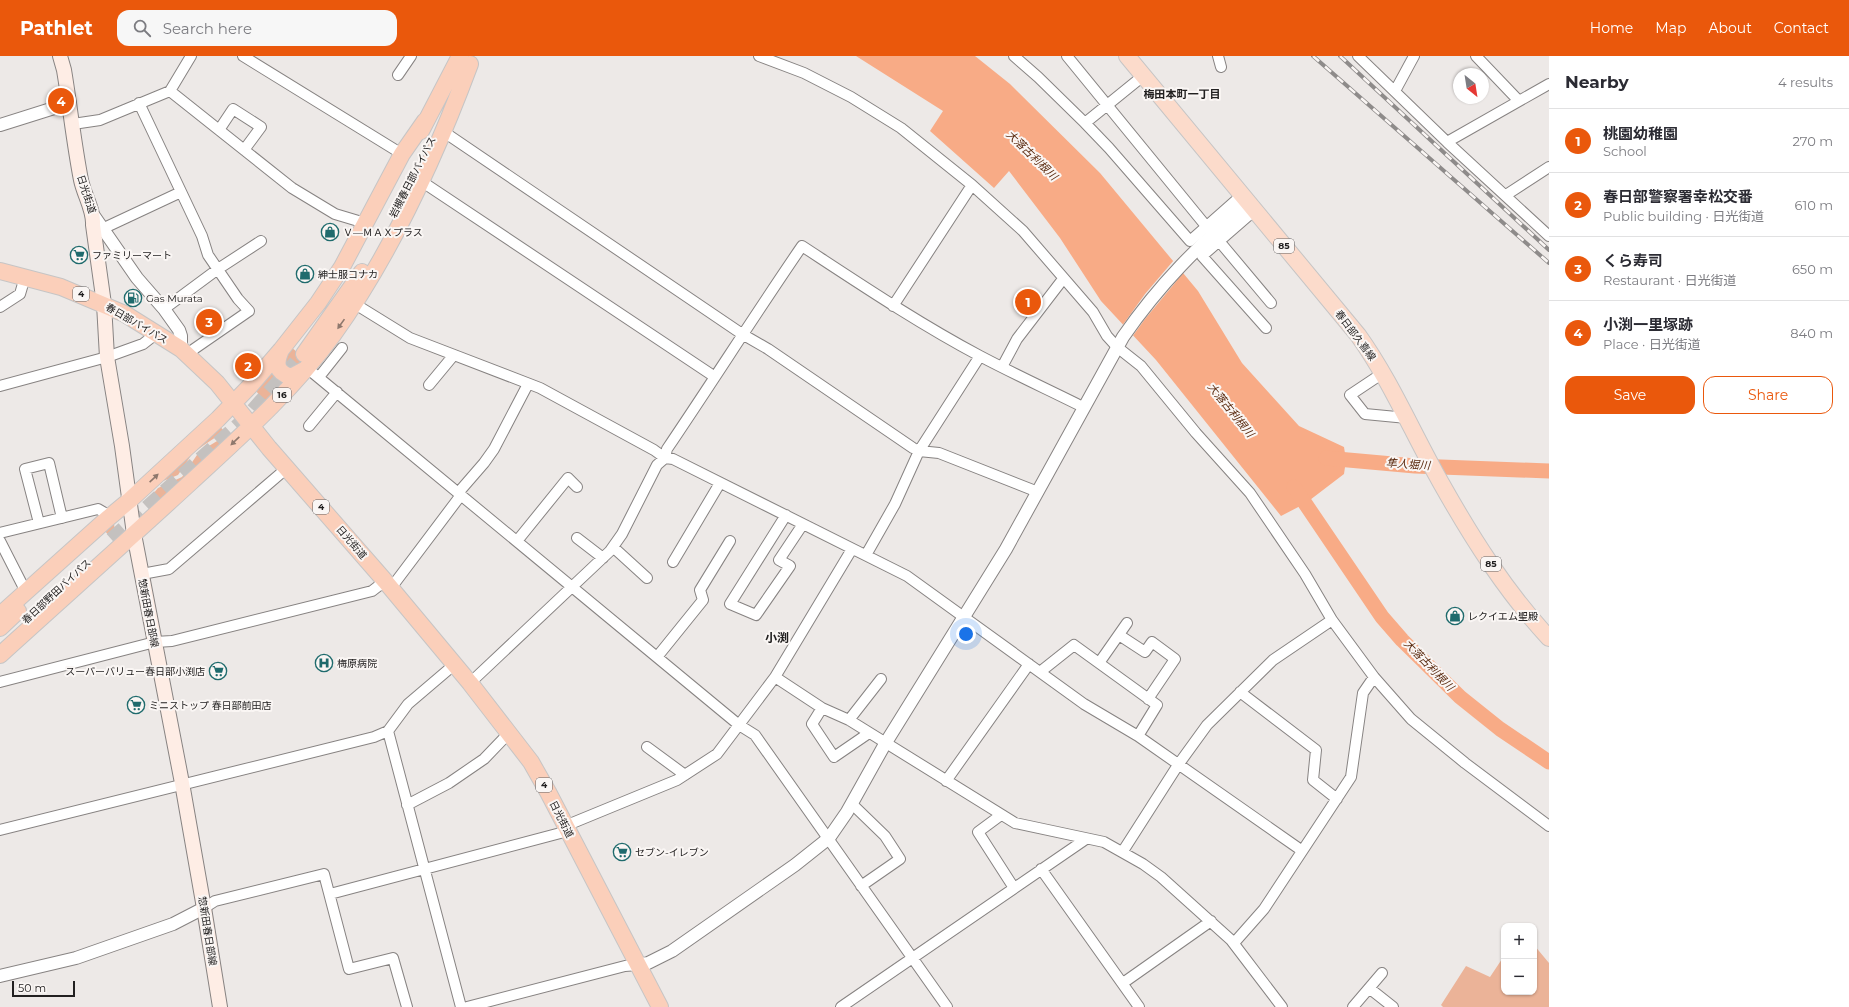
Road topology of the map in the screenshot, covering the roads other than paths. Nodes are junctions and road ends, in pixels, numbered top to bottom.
1 (60, 56) edge
2 (191, 56) edge
3 (243, 56) edge
4 (411, 56) edge
5 (759, 56) edge
6 (1014, 56) edge
7 (1067, 56) edge
8 (1127, 56) edge
9 (1218, 56) edge
10 (1358, 56) edge
11 (1414, 56) edge
12 (1476, 56) edge
13 (464, 58) edge
14 (1221, 66) dead end
15 (398, 75) dead end
16 (1143, 76) junction
17 (1549, 84) edge
18 (170, 91) junction
19 (1396, 91) junction
20 (1518, 100) junction
21 (70, 102) junction
22 (140, 104) junction
23 (1107, 105) junction
24 (425, 121) junction
25 (1085, 123) junction
26 (0, 124) edge
27 (73, 124) junction
28 (219, 130) junction
29 (444, 132) junction
30 (1447, 142) junction
31 (244, 150) junction
32 (402, 154) junction
33 (1549, 168) edge
34 (421, 181) junction
35 (972, 185) junction
36 (181, 192) junction
37 (1506, 195) junction
38 (1248, 203) junction
39 (94, 216) junction
40 (365, 223) junction
41 (1206, 226) junction
42 (102, 229) junction
43 (1549, 236) edge
44 (1219, 240) junction
45 (261, 241) dead end
46 (218, 269) junction
47 (0, 271) edge
48 (25, 276) junction
49 (1063, 279) junction
50 (1271, 303) dead end
51 (104, 304) junction
52 (355, 304) junction
53 (894, 306) junction
54 (0, 307) edge
55 (164, 309) junction
56 (1266, 328) dead end
57 (157, 333) junction
58 (742, 334) junction
59 (1120, 342) junction
60 (342, 348) dead end
61 (185, 353) junction
62 (453, 356) junction
63 (980, 356) junction
64 (107, 357) junction
65 (301, 360) junction
66 (1002, 367) junction
67 (1382, 373) junction
68 (715, 378) junction
69 (528, 384) junction
70 (0, 386) edge
71 (429, 386) dead end
72 (337, 392) junction
73 (233, 403) junction
74 (1084, 407) junction
75 (1407, 418) junction
76 (251, 426) junction
77 (309, 426) dead end
78 (919, 451) junction
79 (665, 458) junction
80 (287, 468) junction
81 (720, 482) junction
82 (577, 487) dead end
83 (1038, 492) junction
84 (459, 494) junction
85 (130, 500) junction
86 (786, 515) junction
87 (110, 516) junction
88 (62, 518) junction
89 (39, 523) junction
90 (803, 524) junction
91 (0, 533) edge
92 (134, 534) junction
93 (577, 538) dead end
94 (0, 540) edge
95 (730, 541) dead end
96 (517, 542) junction
97 (613, 547) junction
98 (852, 549) junction
99 (866, 555) junction
100 (603, 558) junction
101 (673, 562) dead end
102 (142, 574) junction
103 (647, 578) dead end
104 (388, 585) junction
105 (572, 587) junction
106 (26, 592) junction
107 (0, 615) edge
108 (963, 617) junction
109 (1332, 620) junction
110 (1127, 623) dead end
111 (0, 628) edge
112 (1119, 635) junction
113 (1549, 638) edge
114 (155, 642) junction
115 (0, 643) edge
116 (0, 655) edge
117 (657, 657) junction
118 (1099, 663) junction
119 (455, 664) junction
120 (1029, 664) junction
121 (1040, 672) junction
122 (775, 677) junction
123 (1374, 677) junction
124 (881, 679) dead end
125 (0, 682) edge
126 (470, 683) junction
127 (1240, 692) junction
128 (1148, 699) junction
129 (822, 708) junction
130 (849, 720) junction
131 (738, 725) junction
132 (388, 731) junction
133 (509, 733) junction
134 (869, 733) junction
135 (1138, 736) junction
136 (885, 744) junction
137 (647, 747) dead end
138 (1178, 765) junction
139 (685, 775) junction
140 (946, 781) junction
141 (182, 783) junction
142 (1337, 799) junction
143 (852, 804) junction
144 (407, 805) junction
145 (1001, 814) junction
146 (1549, 826) edge
147 (567, 828) junction
148 (0, 830) edge
149 (828, 838) junction
150 (1086, 839) junction
151 (1301, 850) junction
152 (1122, 852) junction
153 (1041, 869) junction
154 (424, 870) junction
155 (862, 886) junction
156 (1014, 888) junction
157 (330, 894) junction
158 (204, 908) junction
159 (1211, 921) junction
160 (1234, 943) junction
161 (912, 958) junction
162 (638, 965) junction
163 (1382, 973) dead end
164 (0, 976) edge
165 (1123, 983) junction
166 (1369, 988) junction
167 (220, 1007) edge
168 (407, 1007) edge
169 (461, 1007) edge
170 (467, 1007) edge
171 (660, 1007) edge
172 (841, 1007) edge
173 (946, 1007) edge
174 (1139, 1007) edge
175 (1282, 1007) edge
176 (1353, 1007) edge
177 (1393, 1007) edge

1 - 21 main road, 日光街道
2 - 18 street
3 - 32 street
4 - 15 street
5 - 35 street
6 - 25 street
7 - 23 street
8 - 16 main road, 春日部久喜線 / 85
9 - 14 street
10 - 19 street
11 - 19 street
12 - 20 street
13 - 24 highway, 岩槻春日部バイパス / 16
13 - 29 highway, 16
13 - 65 highway, 岩槻春日部バイパス / 16
16 - 23 street
16 - 38 main road, 春日部久喜線 / 85
17 - 20 street
18 - 22 street
18 - 28 street
19 - 30 street
20 - 30 street
21 - 26 street
21 - 27 main road, 日光街道
22 - 27 street
22 - 36 street
23 - 25 street
23 - 41 street
24 - 32 highway, 16
24 - 65 highway, 岩槻春日部バイパス / 16
25 - 41 street
27 - 39 main road, 日光街道
28 - 31 street
28 - 31 street
29 - 34 highway, 16
29 - 58 street
30 - 37 street
31 - 40 street
32 - 40 highway, 16
33 - 37 street
34 - 52 highway, 16
34 - 68 street
35 - 49 street
35 - 53 street
36 - 42 street
36 - 46 street
37 - 43 street
38 - 41 street
38 - 44 street
38 - 59 street
38 - 67 main road, 春日部久喜線 / 85
39 - 42 street, 日光街道
39 - 51 main road, 惣新田春日部線
40 - 65 highway, 16
42 - 55 street, 日光街道
44 - 50 street
44 - 56 street
45 - 46 street
46 - 55 street
46 - 61 street
47 - 48 highway, 春日部バイパス / 4
48 - 51 highway, 春日部バイパス / 4
48 - 54 street
49 - 59 street
49 - 66 street
51 - 57 highway, 春日部バイパス / 4
51 - 64 main road, 惣新田春日部線
52 - 62 street
52 -> 65 highway, 16
53 - 58 street
53 - 63 street
55 - 61 street, 日光街道
57 - 61 highway, 春日部バイパス / 4
57 - 64 street
58 - 68 street
58 - 78 street
59 - 74 street
59 - 109 street
60 - 65 street
61 - 73 highway, 日光街道 / 4
62 - 69 street
62 - 71 street
63 - 66 street
63 - 78 street
64 - 70 street
64 - 85 main road, 惣新田春日部線
65 - 72 street
65 - 73 highway, 16
65 - 76 highway, 16
66 - 74 street
67 - 75 main road, 春日部久喜線 / 85
67 - 75 street
68 - 79 street
69 - 79 street
69 - 84 street
72 - 77 street
72 - 84 street
73 - 76 highway, 日光街道 / 4
85 -> 73 highway, 16
74 - 83 street
75 - 113 main road, 春日部久喜線 / 85
76 - 80 highway, 日光街道 / 4
76 -> 92 highway, 16
78 - 83 street
78 - 99 street
79 - 81 street
79 - 97 street
80 - 102 street
80 - 104 highway, 日光街道 / 4
81 - 86 street
81 - 101 street
82 - 96 street
83 - 108 street
84 - 96 street
84 - 104 street
85 - 87 highway, 16
85 - 92 main road, 惣新田春日部線
86 - 90 street
86 - 90 street
87 - 88 street
87 - 106 highway, 16
88 - 89 street
88 - 89 street
89 - 91 street
90 - 98 street
92 - 102 main road, 惣新田春日部線
92 - 116 highway, 16
93 - 100 street
94 - 106 street
95 - 117 street
96 - 105 street
97 - 100 street
97 - 103 street
98 - 99 street
98 - 122 street
99 - 108 street
100 - 105 street
102 - 114 main road, 惣新田春日部線
104 - 114 street
104 - 119 highway, 日光街道 / 4
105 - 117 street
105 - 126 street
106 - 107 highway, 16
108 - 120 street
108 - 136 street
109 - 123 street
109 - 127 street
110 - 112 street
111 - 115 highway, 春日部野田バイパス
112 - 118 street
112 - 128 street
114 - 125 street
114 - 141 main road, 惣新田春日部線
117 - 131 street
118 - 121 street
118 - 128 street
119 - 126 highway, 日光街道 / 4
119 - 132 street
120 - 121 street
120 - 140 street
121 - 135 street
122 - 129 street
122 - 131 street
123 - 142 street
123 - 146 street
124 - 130 street
126 - 133 highway, 日光街道 / 4
127 - 138 street
127 - 142 street
128 - 135 street
129 - 130 street
129 - 134 street
130 - 134 street
131 - 139 street
131 - 149 street
132 - 141 street
132 - 144 street
133 - 144 street
133 - 147 highway, 日光街道 / 4
134 - 136 street
135 - 138 street
136 - 140 street
136 - 143 street
137 - 139 street
138 - 151 street
138 - 152 street
139 - 147 street
140 - 145 street
141 - 148 street
141 - 158 main road, 惣新田春日部線
142 - 151 street
143 - 149 street
143 - 155 street
144 - 154 street
145 - 150 street
145 - 156 street
147 - 154 street
147 - 162 highway, 日光街道 / 4
149 - 155 street
149 - 162 street
150 - 152 street
150 - 153 street
151 - 160 street
152 - 159 street
153 - 156 street
153 - 165 street
154 - 157 street
154 - 169 street
155 - 161 street
156 - 161 street
157 - 158 street
157 - 168 street
158 - 164 street
158 - 167 main road, 惣新田春日部線
159 - 160 street
159 - 165 street
160 - 175 street
161 - 172 street
161 - 173 street
162 - 170 street
162 - 171 highway, 日光街道 / 4
163 - 166 street
165 - 174 street
166 - 176 street
166 - 177 street

